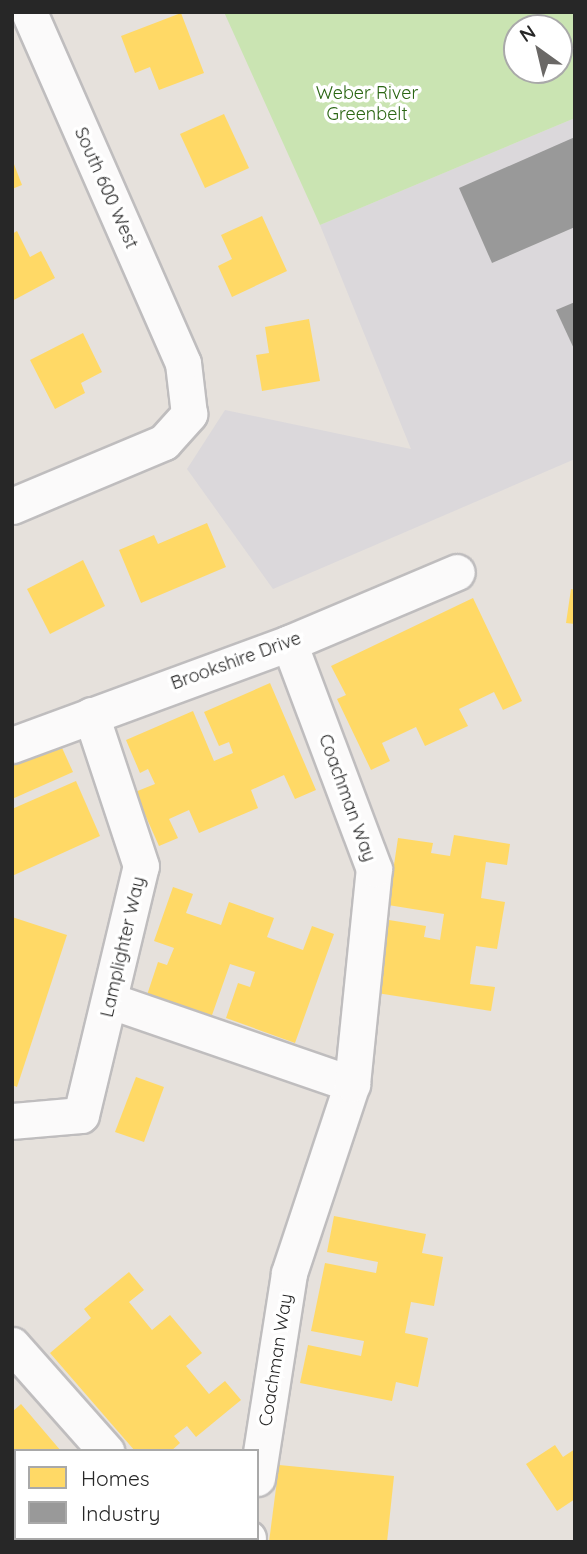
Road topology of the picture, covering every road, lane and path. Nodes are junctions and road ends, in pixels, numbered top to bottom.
1 (29, 12) edge
2 (12, 506) edge
3 (457, 572) dead end
4 (289, 642) junction
5 (91, 715) junction
6 (12, 745) edge
7 (111, 1001) junction
8 (352, 1084) junction
9 (12, 1121) edge
10 (12, 1345) edge
11 (104, 1449) edge
12 (259, 1465) edge

1 - 2 street, South 600 West
3 - 4 street, Brookshire Drive
4 - 5 street, Brookshire Drive
4 - 8 street, Coachman Way
5 - 6 street, Brookshire Drive
5 - 7 street, Lamplighter Way
7 - 8 street
7 - 9 street, Lamplighter Way
8 - 12 street, Coachman Way
10 - 11 street

